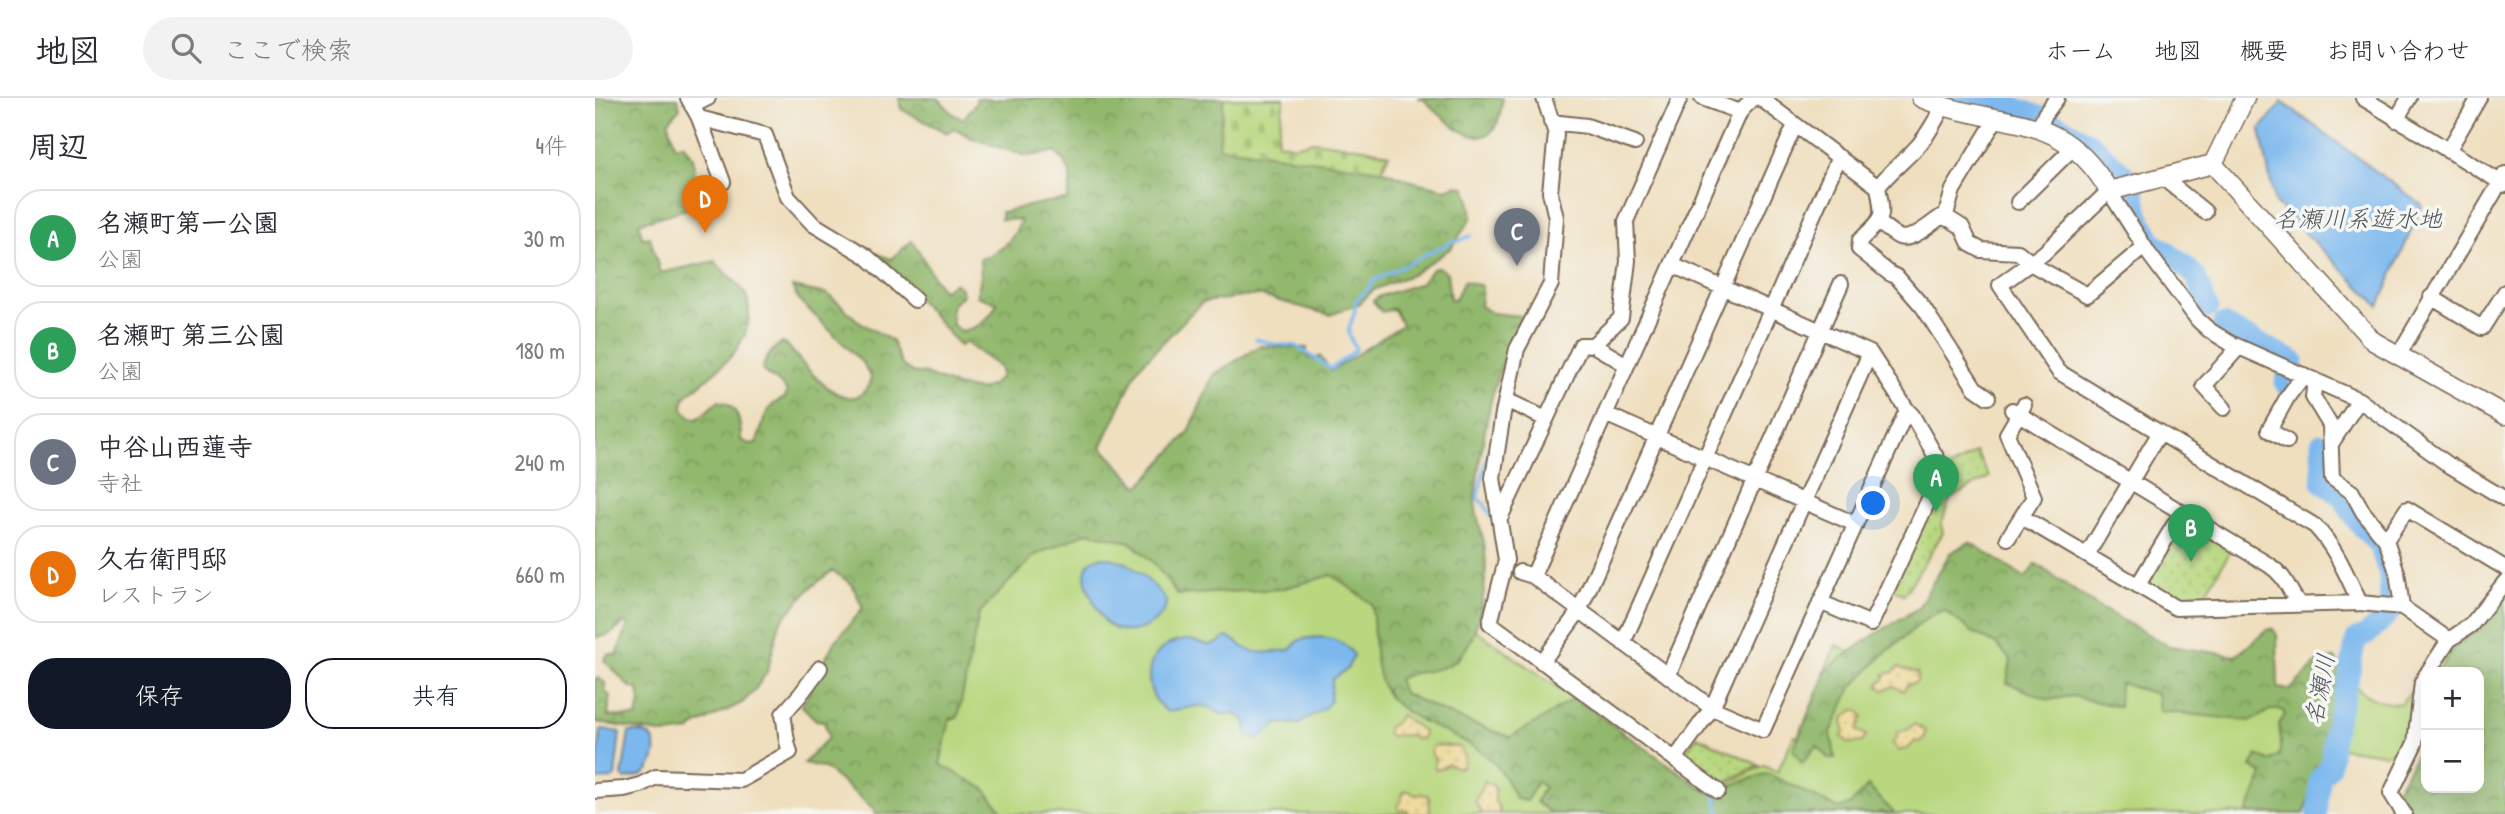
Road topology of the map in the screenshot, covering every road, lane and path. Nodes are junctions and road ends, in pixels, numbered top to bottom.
1 (708, 98) edge
2 (1544, 98) edge
3 (1680, 98) edge
4 (1702, 98) edge
5 (1753, 98) edge
6 (1760, 98) edge
7 (1920, 98) edge
8 (2057, 98) edge
9 (2245, 98) edge
10 (2363, 98) edge
11 (2409, 98) edge
12 (2480, 98) edge
13 (693, 107) edge
14 (1943, 107) junction
15 (1739, 112) junction
16 (1996, 118) junction
17 (2396, 120) junction
18 (2042, 121) junction
19 (1551, 122) junction
20 (1795, 125) junction
21 (2074, 146) junction
22 (1657, 149) junction
23 (2448, 151) junction
24 (1839, 157) junction
25 (2213, 164) junction
26 (2162, 177) junction
27 (2503, 180) edge
28 (1878, 187) junction
29 (710, 189) dead end
30 (2109, 191) junction
31 (2018, 202) dead end
32 (2204, 212) dead end
33 (1945, 218) junction
34 (1879, 223) junction
35 (2144, 247) junction
36 (2032, 262) junction
37 (1672, 265) junction
38 (1841, 284) dead end
39 (1722, 288) junction
40 (2505, 292) edge
41 (2431, 297) junction
42 (915, 300) dead end
43 (1772, 310) junction
44 (1821, 332) junction
45 (1593, 345) junction
46 (2239, 347) junction
47 (1870, 354) junction
48 (2399, 354) junction
49 (1627, 365) junction
50 (2309, 377) junction
51 (1988, 397) dead end
52 (1506, 400) junction
53 (2359, 400) junction
54 (2224, 408) dead end
55 (1907, 410) junction
56 (1605, 414) junction
57 (2505, 415) edge
58 (1546, 419) junction
59 (2160, 432) junction
60 (1657, 437) junction
61 (2287, 441) dead end
62 (2331, 444) junction
63 (1707, 459) junction
64 (1755, 480) junction
65 (2131, 481) junction
66 (2505, 499) edge
67 (1805, 502) junction
68 (2182, 512) junction
69 (2022, 517) junction
70 (1499, 520) junction
71 (1855, 524) junction
72 (2008, 538) dead end
73 (2386, 540) junction
74 (2087, 555) junction
75 (2505, 568) edge
76 (1517, 571) junction
77 (2505, 582) edge
78 (2138, 585) junction
79 (1820, 602) junction
80 (2360, 603) junction
81 (2300, 605) junction
82 (2402, 607) junction
83 (1579, 611) junction
84 (2449, 640) junction
85 (1623, 643) junction
86 (1542, 662) junction
87 (2431, 667) edge
88 (820, 668) dead end
89 (1668, 676) junction
90 (2421, 691) edge
91 (1711, 708) junction
92 (1675, 759) junction
93 (595, 791) edge
94 (1719, 791) dead end
95 (2404, 814) edge

1 - 13 street
2 - 19 street
3 - 22 street
4 - 15 street
5 - 15 street
6 - 20 street
7 - 14 street
8 - 18 street
9 - 25 street
10 - 17 street
11 - 17 street
12 - 23 street
13 - 29 street
13 - 42 street
14 - 16 street
14 - 28 street
15 - 37 street
16 - 18 street
16 - 33 street
17 - 23 street
18 - 21 street
19 - 22 street
19 - 52 street
20 - 24 street
20 - 39 street
21 - 30 street
21 - 31 street
22 - 45 street
23 - 27 street
24 - 28 street
24 - 43 street
25 - 26 street
25 - 48 street
26 - 30 street
26 - 32 street
27 - 41 street
28 - 34 street
30 - 35 street
30 - 36 street
33 - 34 street
33 - 36 street
34 - 51 street
35 - 36 street
35 - 46 street
36 - 59 street
37 - 39 street
37 - 49 street
38 - 44 street
39 - 43 street
39 - 60 street
40 - 41 street
41 - 48 street
43 - 44 street
43 - 63 street
44 - 47 street
44 - 64 street
45 - 49 street
45 - 58 street
46 - 50 street
46 - 54 street
47 - 55 street
47 - 67 street
48 - 57 street
49 - 56 street
50 - 53 street
50 - 61 street
50 - 62 street
52 - 58 street
52 - 70 street
53 - 62 street
53 - 66 street
55 - 71 street
55 - 79 street
56 - 60 street
56 - 76 street
58 - 70 street
59 - 65 street
59 - 80 street
60 - 63 street
60 - 83 street
62 - 73 street
63 - 64 street
63 - 85 street
64 - 67 street
64 - 89 street
65 - 68 street
65 - 69 street
65 - 74 street
67 - 71 street
67 - 91 street
68 - 78 street
68 - 81 street
69 - 72 street
69 - 74 street
70 - 76 street
71 - 79 street
73 - 75 street
73 - 82 street
74 - 78 street
76 - 83 street
76 - 86 street
77 - 84 street
78 - 81 street
79 - 91 street
80 - 81 street
80 - 82 street
82 - 84 street
83 - 85 street
83 - 86 street
84 - 87 street
85 - 89 street
86 - 92 street
88 - 93 street
89 - 91 street
90 - 95 street
91 - 92 street
92 - 94 street

